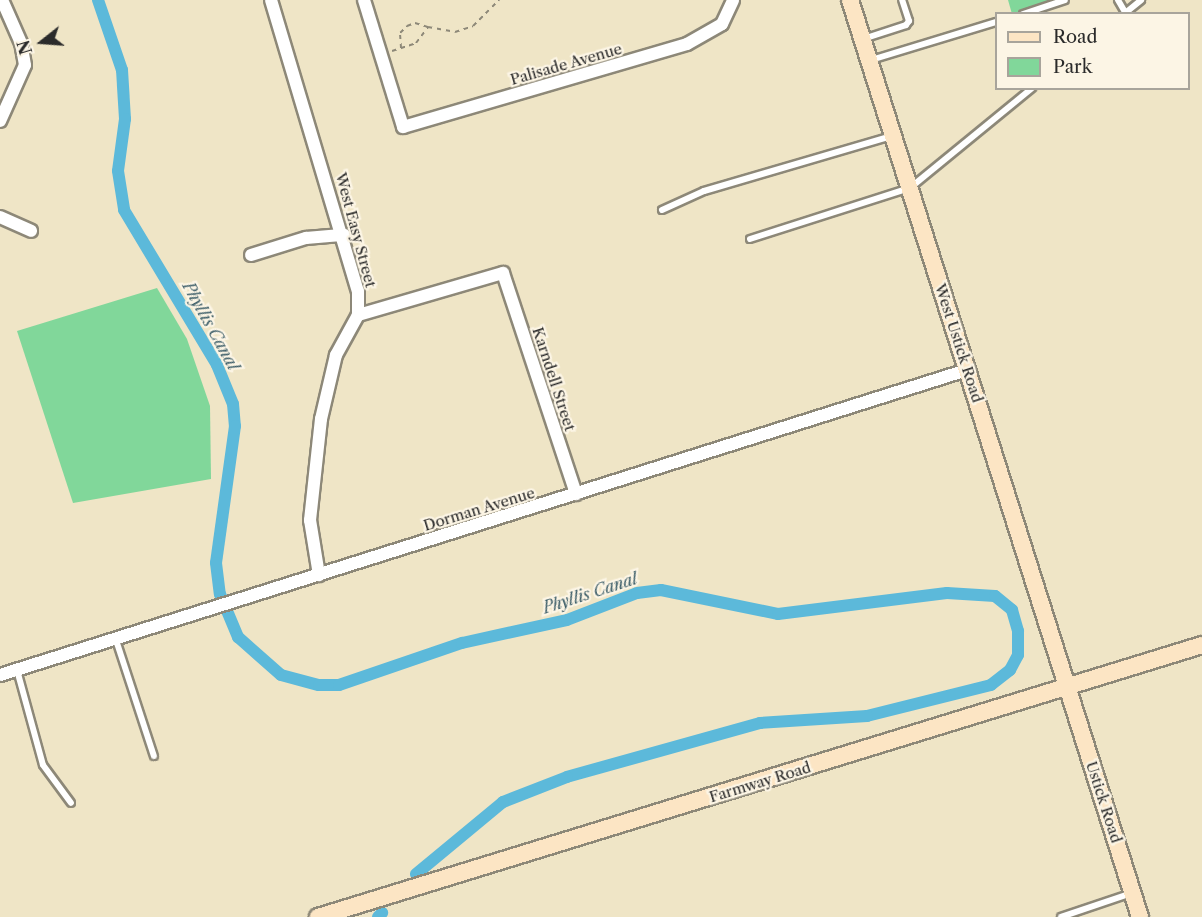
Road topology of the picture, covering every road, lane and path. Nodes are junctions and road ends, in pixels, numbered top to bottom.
1 (2, 0) edge
2 (271, 0) edge
3 (364, 0) edge
4 (499, 0) edge
5 (733, 0) edge
6 (850, 0) edge
7 (902, 0) edge
8 (1065, 0) edge
9 (1142, 0) edge
10 (1029, 12) edge
11 (1125, 12) edge
12 (995, 22) edge
13 (428, 27) junction
14 (862, 39) junction
15 (400, 48) junction
16 (380, 54) junction
17 (869, 60) junction
18 (1030, 90) edge
19 (0, 121) edge
20 (893, 136) junction
21 (910, 188) junction
22 (662, 210) dead end
23 (0, 217) edge
24 (31, 231) dead end
25 (344, 235) junction
26 (750, 239) dead end
27 (251, 255) dead end
28 (358, 315) junction
29 (967, 370) junction
30 (576, 494) junction
31 (319, 575) junction
32 (116, 640) junction
33 (1202, 645) edge
34 (17, 670) junction
35 (0, 675) edge
36 (1067, 687) junction
37 (154, 756) dead end
38 (71, 803) dead end
39 (1133, 892) junction
40 (318, 917) edge
41 (1060, 917) edge
42 (1140, 917) edge

1 - 19 street
2 - 25 street, West Easy Street
3 - 16 street
4 - 13 path
5 - 16 street, Palisade Avenue
6 - 14 main road, West Ustick Road
7 - 14 lane
8 - 10 lane
9 - 11 lane
12 - 17 lane
13 - 15 path
13 - 15 path
14 - 17 main road, West Ustick Road
15 - 16 path
17 - 20 main road, West Ustick Road
18 - 21 lane
20 - 21 main road, West Ustick Road
20 - 22 lane
21 - 26 lane
21 - 29 main road, West Ustick Road
23 - 24 street
25 - 27 street
25 - 28 street, West Easy Street
28 - 30 street, Karndell Street
28 - 31 street
29 - 30 street, Dorman Avenue
29 - 36 main road, West Ustick Road
30 - 31 street, Dorman Avenue
31 - 32 street, Dorman Avenue
32 - 34 street, Dorman Avenue
32 - 37 lane
33 - 36 main road, Farmway Road
34 - 35 street, Dorman Avenue
34 - 38 lane
36 - 39 main road, Ustick Road
36 - 40 main road, Farmway Road
39 - 41 lane
39 - 42 main road, Ustick Road

